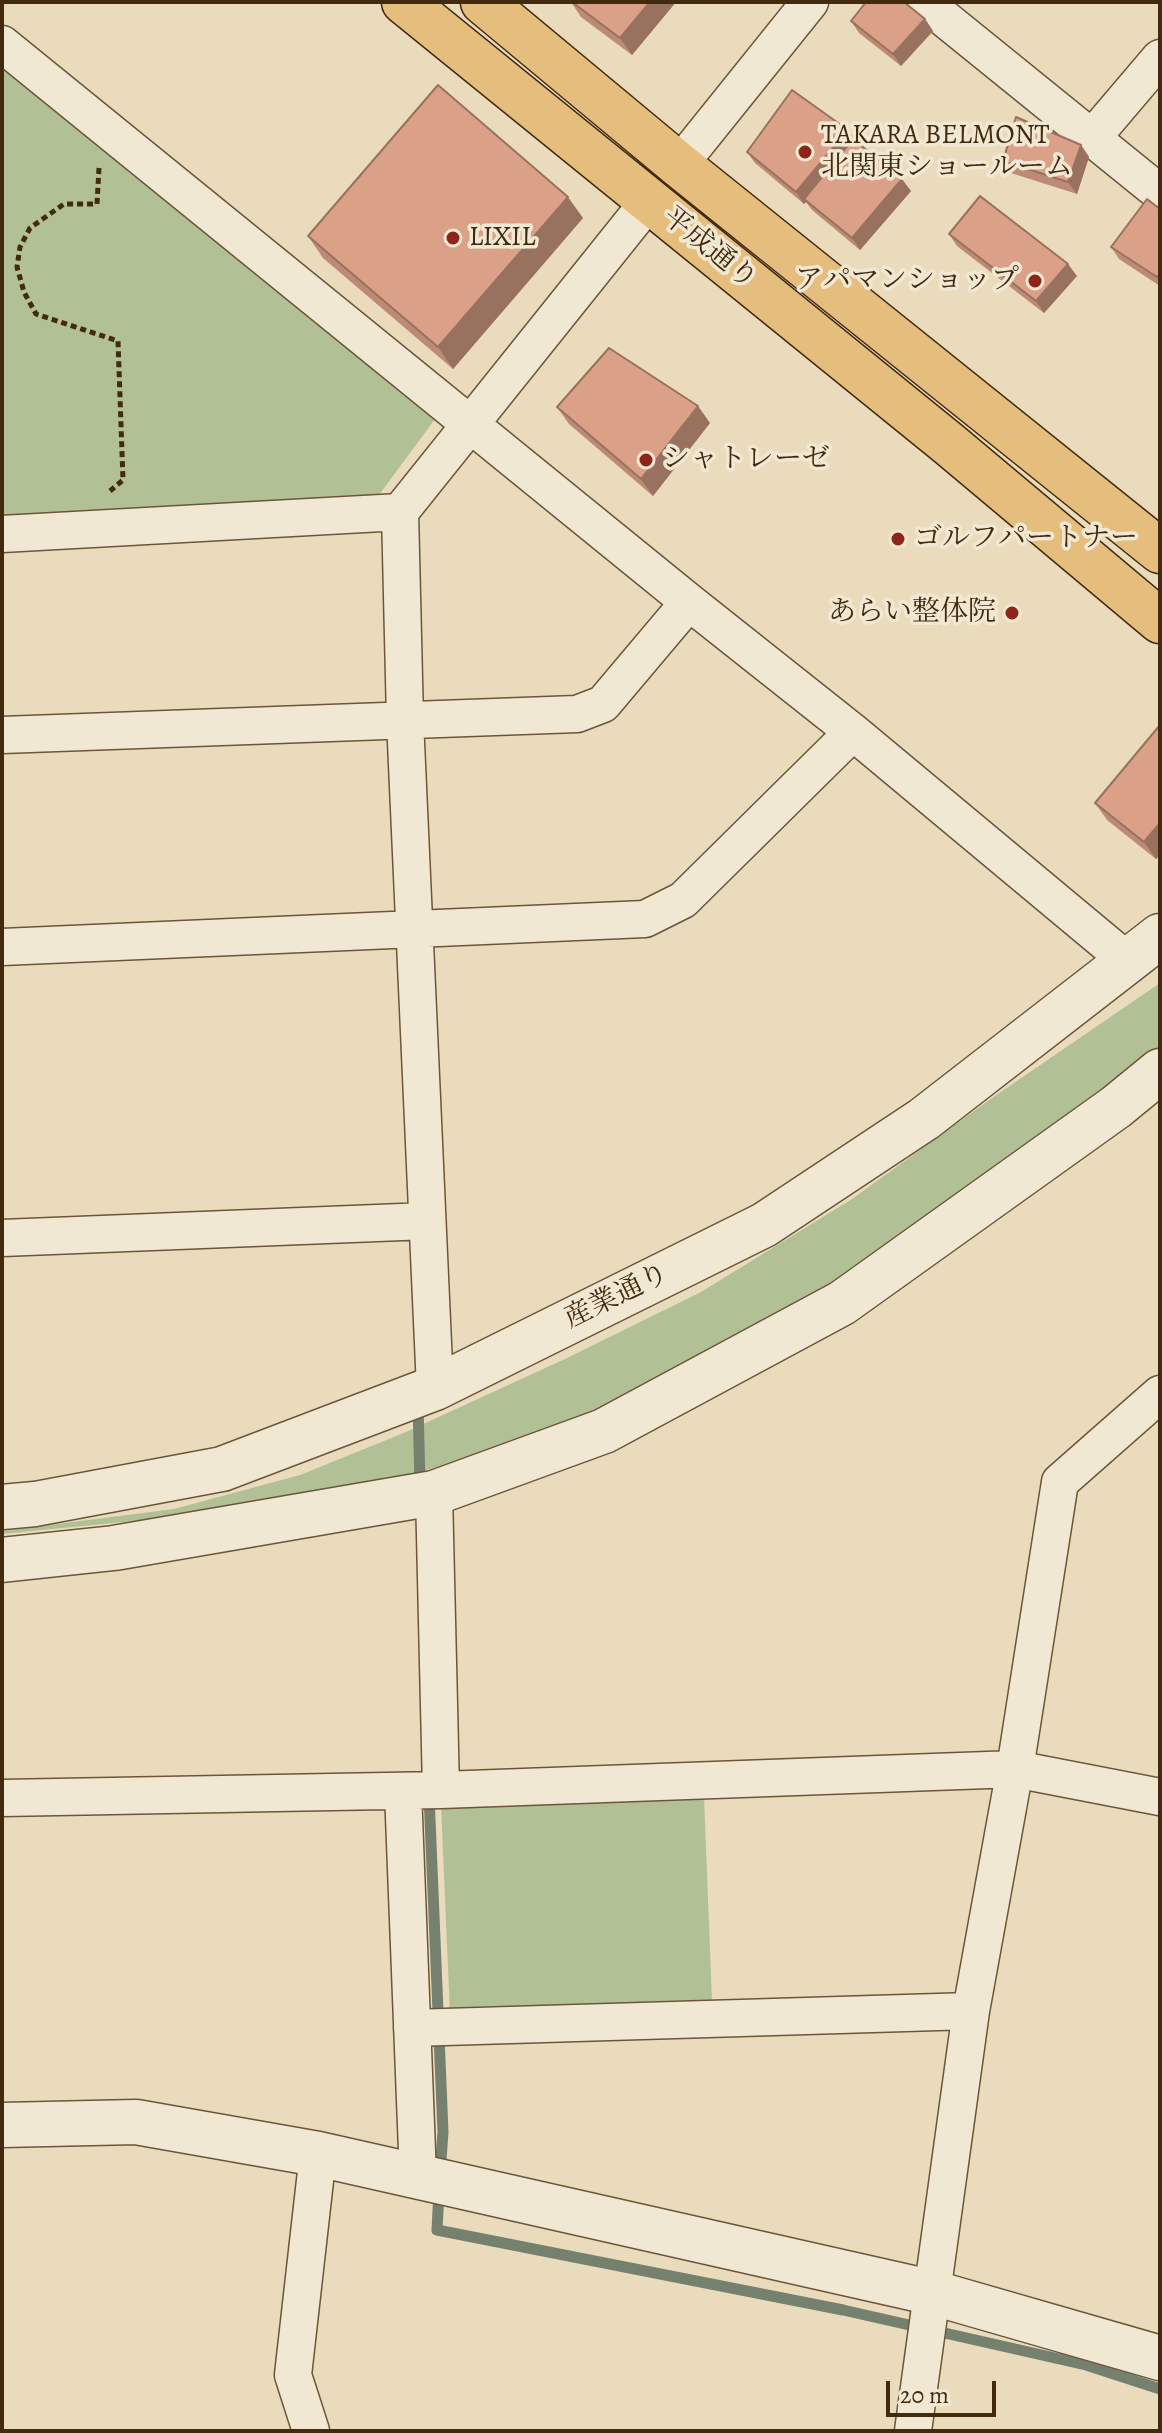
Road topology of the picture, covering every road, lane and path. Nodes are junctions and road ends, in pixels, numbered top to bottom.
1 (404, 2) edge
2 (483, 2) edge
3 (810, 2) edge
4 (924, 2) edge
5 (2, 44) edge
6 (1160, 58) edge
7 (1092, 138) junction
8 (100, 157) dead end
9 (679, 165) junction
10 (1160, 193) edge
11 (649, 201) junction
12 (470, 423) junction
13 (101, 492) dead end
14 (400, 512) junction
15 (2, 534) edge
16 (1160, 551) edge
17 (689, 602) junction
18 (1160, 621) edge
19 (405, 720) junction
20 (853, 732) junction
21 (2, 735) edge
22 (414, 929) junction
23 (2, 947) edge
24 (1144, 949) edge
25 (1160, 1071) edge
26 (427, 1221) junction
27 (2, 1238) edge
28 (435, 1388) junction
29 (1160, 1394) edge
30 (434, 1493) junction
31 (2, 1507) edge
32 (2, 1560) edge
33 (1015, 1769) junction
34 (441, 1790) junction
35 (403, 1791) junction
36 (1160, 1797) edge
37 (2, 1798) edge
38 (971, 2011) junction
39 (412, 2028) junction
40 (2, 2125) edge
41 (318, 2154) junction
42 (418, 2177) junction
43 (934, 2293) junction
44 (1160, 2358) edge
45 (311, 2431) edge
46 (913, 2431) edge

1 - 11 main road, 平成通り
2 - 9 main road, 平成通り
3 - 9 street
4 - 7 street
5 - 12 street
6 - 7 street
7 - 10 street
8 - 13 path
9 - 16 main road, 平成通り
11 - 12 street
11 - 18 main road, 平成通り
12 - 14 street
12 - 17 street
14 - 15 street
14 - 19 street
17 - 19 street
17 - 20 street
19 - 21 street
19 - 22 street
20 - 22 street
20 - 24 street
22 - 23 street
22 - 26 street
24 - 28 street, 産業通り
25 - 30 street
26 - 27 street
26 - 28 street
28 - 31 street, 産業通り
29 - 33 street
30 - 32 street
30 - 34 street
33 - 34 street
33 - 36 street
33 - 38 street
34 - 35 street
35 - 37 street
35 - 39 street
38 - 39 street
38 - 43 street
39 - 42 street
40 - 41 street
41 - 42 street
41 - 45 street
42 - 43 street
43 - 44 street
43 - 46 street

